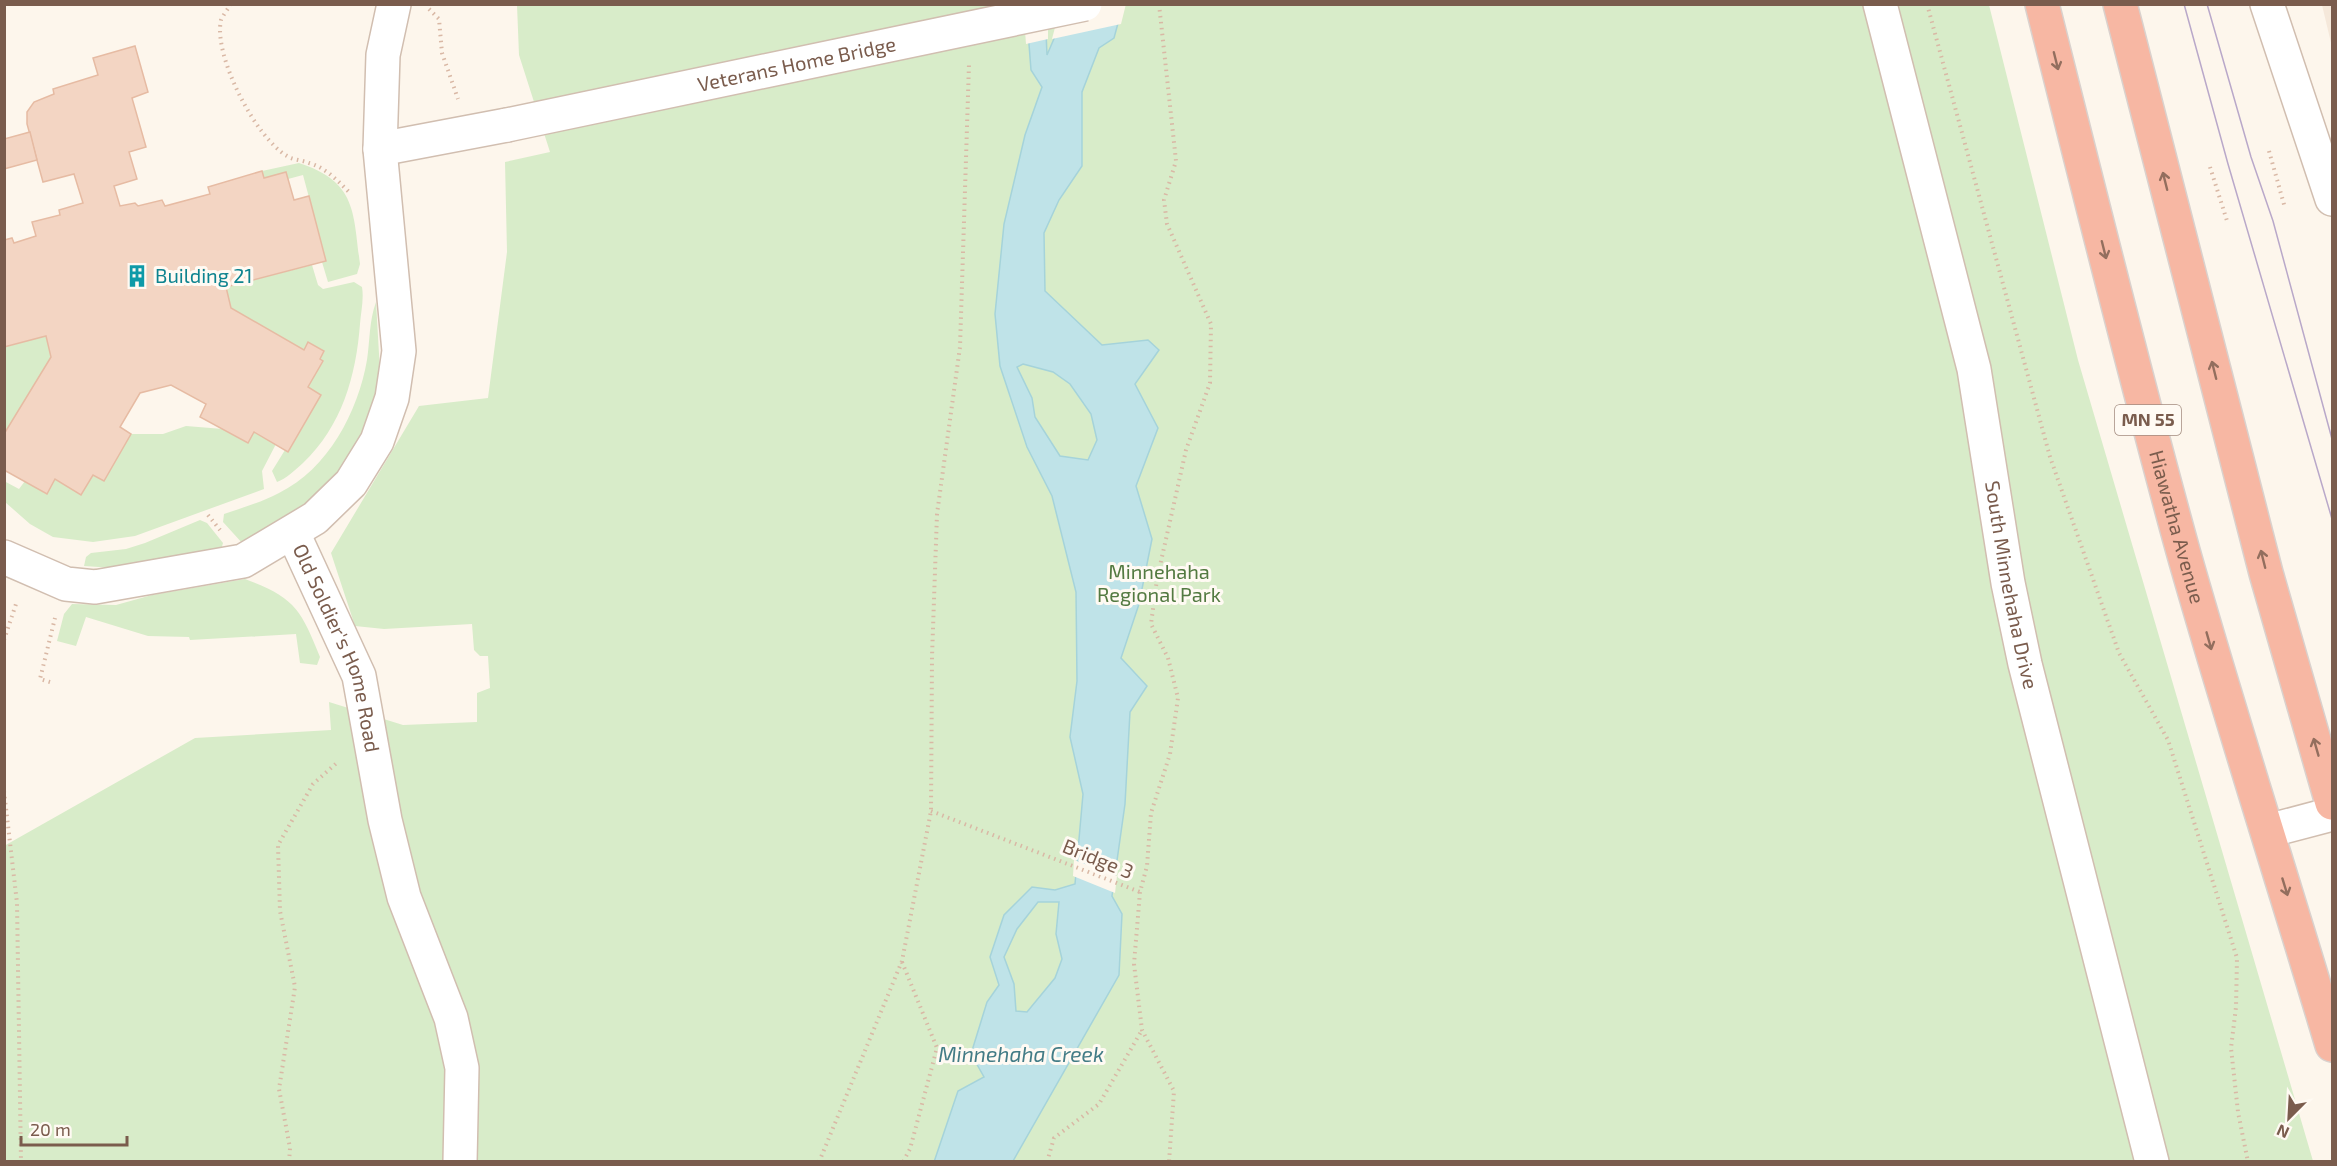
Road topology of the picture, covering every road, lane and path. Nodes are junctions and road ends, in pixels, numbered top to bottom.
1 (231, 4) edge
2 (1085, 4) edge
3 (1159, 4) edge
4 (1880, 4) edge
5 (1927, 4) edge
6 (2042, 4) edge
7 (2120, 4) edge
8 (2267, 4) edge
9 (408, 6) edge
10 (969, 57) dead end
11 (468, 132) junction
12 (380, 149) junction
13 (2269, 152) dead end
14 (2210, 167) dead end
15 (351, 195) dead end
16 (2332, 199) edge
17 (2285, 208) dead end
18 (2228, 224) dead end
19 (293, 532) junction
20 (16, 563) edge
21 (57, 611) dead end
22 (4, 640) edge
23 (50, 682) dead end
24 (344, 756) dead end
25 (4, 791) edge
26 (2332, 803) edge
27 (931, 811) junction
28 (2332, 814) edge
29 (2268, 831) junction
30 (1140, 892) junction
31 (902, 961) junction
32 (1142, 1030) junction
33 (2332, 1045) edge
34 (21, 1161) edge
35 (289, 1161) edge
36 (460, 1161) edge
37 (819, 1161) edge
38 (903, 1161) edge
39 (1047, 1161) edge
40 (1169, 1161) edge
41 (2152, 1161) edge
42 (2248, 1161) edge

1 - 15 path
2 - 11 street, Veterans Home Bridge, bridge
3 - 30 path
4 - 41 street, South Minnehaha Drive
5 - 42 path
6 -> 29 highway, Hiawatha Avenue / MN 55
26 -> 7 highway
8 - 16 street
9 - 11 path
9 - 12 street, Old Soldier's Home Road
10 - 27 path
11 - 12 street
12 - 19 street, Old Soldier's Home Road
13 - 17 path
14 - 18 path
19 - 20 street
19 - 36 street, Old Soldier's Home Road
20 - 22 path
21 - 23 path
24 - 35 path
25 - 34 path
27 - 30 path, Bridge 3
27 - 31 path
28 - 29 street
29 -> 33 highway, Hiawatha Avenue / MN 55
30 - 32 path
31 - 37 path
31 - 38 path
32 - 39 path
32 - 40 path

